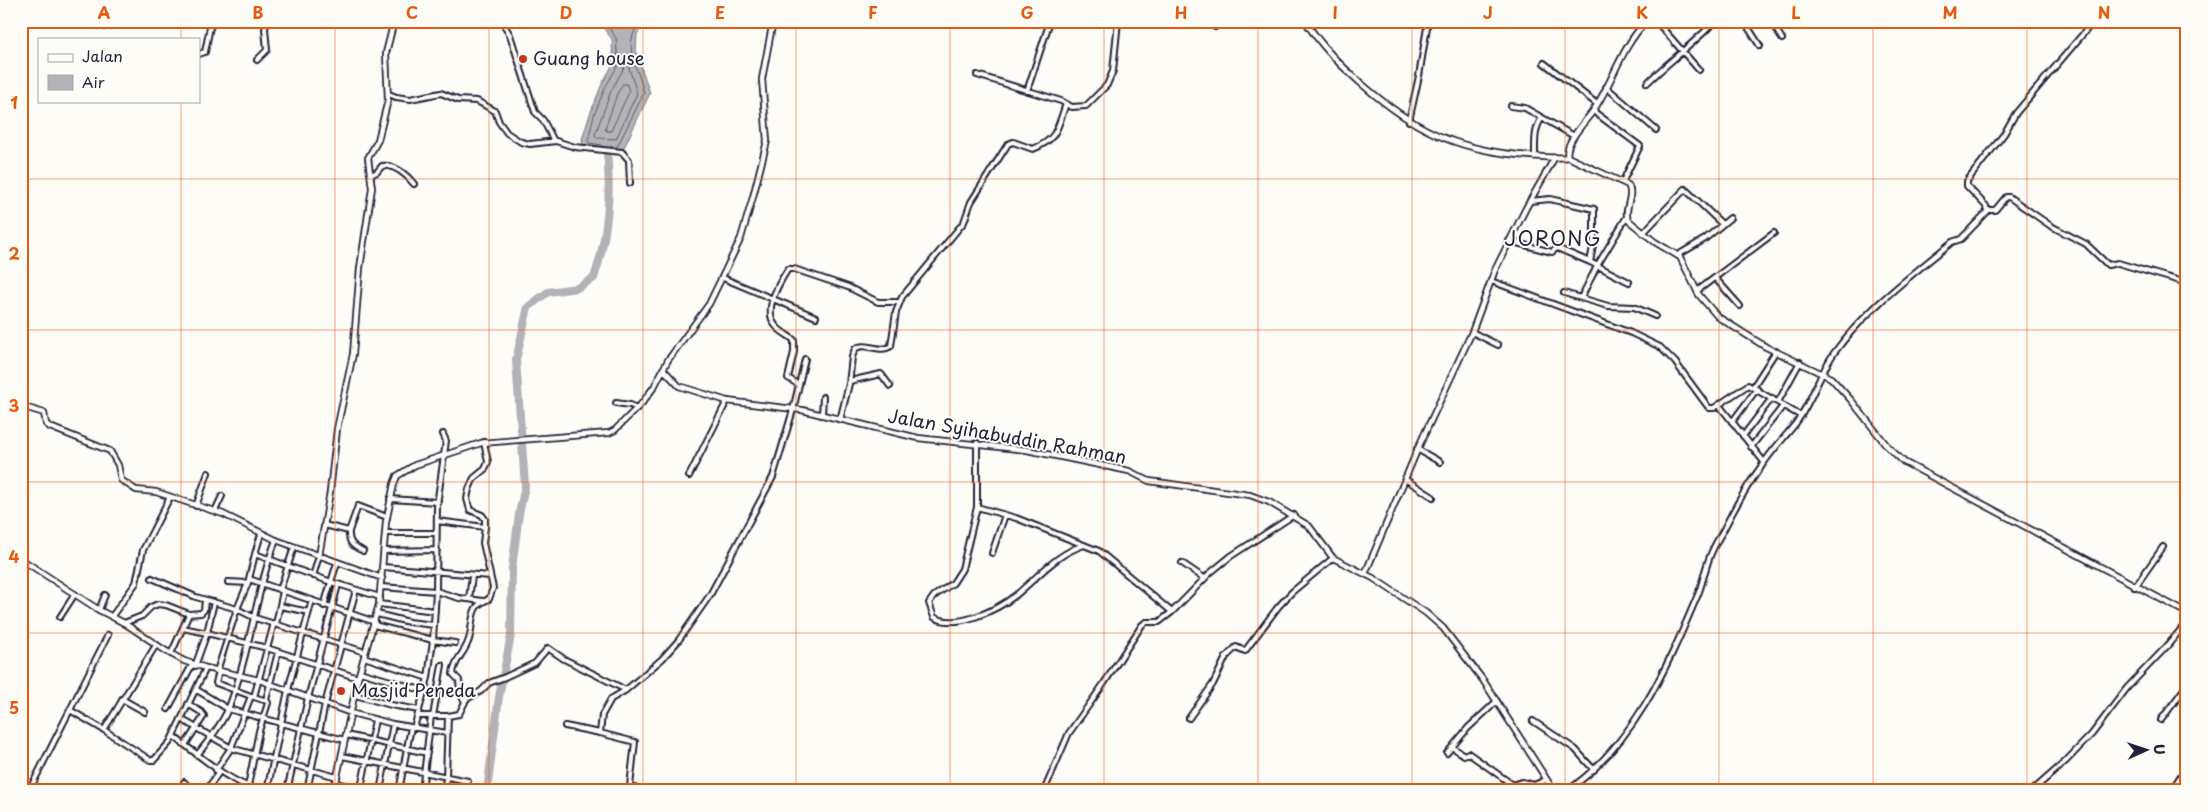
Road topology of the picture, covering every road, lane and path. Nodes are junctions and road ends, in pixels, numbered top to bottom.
1 (216, 21) edge
2 (268, 21) edge
3 (394, 21) edge
4 (502, 21) edge
5 (773, 21) edge
6 (1050, 21) edge
7 (1118, 21) edge
8 (1220, 21) edge
9 (1305, 21) edge
10 (1428, 21) edge
11 (1647, 21) edge
12 (1656, 21) edge
13 (1715, 21) edge
14 (1744, 21) edge
15 (1771, 21) edge
16 (2094, 21) edge
17 (1215, 26) dead end
18 (1782, 39) dead end
19 (1760, 46) dead end
20 (1683, 51) junction
21 (200, 54) edge
22 (257, 60) dead end
23 (1544, 64) dead end
24 (1699, 70) dead end
25 (977, 75) dead end
26 (1647, 83) dead end
27 (1606, 87) junction
28 (1027, 91) junction
29 (389, 94) junction
30 (1066, 104) junction
31 (1597, 104) junction
32 (1512, 106) dead end
33 (1593, 111) junction
34 (1542, 118) junction
35 (1409, 121) junction
36 (1656, 130) dead end
37 (1574, 136) junction
38 (554, 141) junction
39 (1535, 156) junction
40 (1568, 156) junction
41 (1555, 158) junction
42 (371, 175) junction
43 (1623, 181) junction
44 (630, 183) dead end
45 (414, 184) dead end
46 (1530, 201) junction
47 (1988, 210) junction
48 (1626, 218) junction
49 (1730, 218) dead end
50 (1722, 224) junction
51 (1643, 233) junction
52 (1774, 233) dead end
53 (1509, 241) junction
54 (1678, 255) junction
55 (1590, 262) junction
56 (1598, 266) junction
57 (723, 278) junction
58 (1715, 278) junction
59 (1491, 281) junction
60 (1629, 282) dead end
61 (2187, 283) edge
62 (1697, 290) junction
63 (1564, 294) dead end
64 (1581, 298) junction
65 (774, 300) junction
66 (900, 302) junction
67 (1740, 306) dead end
68 (1655, 316) dead end
69 (816, 317) dead end
70 (1472, 332) junction
71 (1498, 345) dead end
72 (1776, 352) junction
73 (805, 359) dead end
74 (1800, 362) junction
75 (663, 369) junction
76 (1822, 373) junction
77 (850, 381) junction
78 (799, 385) junction
79 (890, 386) dead end
80 (1755, 388) junction
81 (823, 397) dead end
82 (1772, 398) junction
83 (727, 402) junction
84 (1778, 402) junction
85 (616, 404) dead end
86 (1719, 405) junction
87 (21, 406) edge
88 (1783, 406) junction
89 (637, 408) junction
90 (793, 410) junction
91 (822, 415) junction
92 (1801, 416) junction
93 (840, 420) junction
94 (1732, 422) junction
95 (443, 434) dead end
96 (1743, 436) junction
97 (484, 442) junction
98 (978, 444) junction
99 (1751, 447) junction
100 (1417, 449) junction
101 (445, 456) junction
102 (1440, 462) dead end
103 (1764, 462) junction
104 (208, 473) dead end
105 (689, 476) dead end
106 (1405, 479) junction
107 (222, 496) dead end
108 (170, 497) junction
109 (1433, 497) dead end
110 (390, 499) junction
111 (438, 502) junction
112 (196, 506) junction
113 (977, 507) junction
114 (215, 511) junction
115 (1005, 515) junction
116 (1294, 515) junction
117 (387, 517) junction
118 (437, 521) junction
119 (324, 525) junction
120 (485, 527) junction
121 (349, 531) junction
122 (385, 533) junction
123 (436, 533) junction
124 (261, 534) junction
125 (276, 540) junction
126 (1084, 545) junction
127 (294, 547) junction
128 (2163, 547) dead end
129 (437, 550) junction
130 (363, 551) dead end
131 (384, 551) junction
132 (992, 553) dead end
133 (256, 554) junction
134 (319, 556) junction
135 (1333, 558) junction
136 (21, 559) edge
137 (268, 559) junction
138 (337, 563) junction
139 (1182, 563) dead end
140 (288, 566) junction
141 (383, 567) junction
142 (437, 570) junction
143 (1365, 574) junction
144 (312, 576) junction
145 (472, 576) junction
146 (490, 576) junction
147 (152, 578) dead end
148 (382, 578) junction
149 (1204, 578) junction
150 (248, 581) junction
151 (228, 582) dead end
152 (331, 582) junction
153 (263, 584) junction
154 (338, 585) junction
155 (381, 587) junction
156 (2135, 587) junction
157 (282, 590) junction
158 (356, 590) junction
159 (436, 591) junction
160 (75, 594) junction
161 (106, 595) dead end
162 (380, 597) junction
163 (469, 599) junction
164 (205, 600) junction
165 (312, 600) junction
166 (485, 601) junction
167 (214, 602) junction
168 (379, 604) junction
169 (280, 606) junction
170 (324, 606) junction
171 (332, 608) junction
172 (237, 609) junction
173 (99, 610) junction
174 (435, 611) junction
175 (309, 612) junction
176 (1172, 612) junction
177 (189, 614) junction
178 (349, 614) junction
179 (377, 614) junction
180 (2187, 614) edge
181 (112, 616) junction
182 (60, 618) dead end
183 (255, 618) junction
184 (2187, 622) edge
185 (124, 623) junction
186 (275, 624) junction
187 (374, 624) junction
188 (434, 625) junction
189 (183, 628) junction
190 (304, 633) junction
191 (207, 634) junction
192 (108, 635) dead end
193 (228, 639) junction
194 (322, 640) junction
195 (433, 640) junction
196 (247, 643) junction
197 (455, 643) dead end
198 (156, 645) junction
199 (341, 645) junction
200 (267, 648) junction
201 (278, 652) junction
202 (171, 654) junction
203 (365, 654) junction
204 (297, 658) junction
205 (316, 664) junction
206 (194, 665) junction
207 (442, 665) dead end
208 (206, 668) junction
209 (218, 671) junction
210 (335, 671) junction
211 (360, 672) junction
212 (239, 674) junction
213 (358, 678) junction
214 (428, 678) junction
215 (258, 680) junction
216 (270, 684) junction
217 (2187, 685) edge
218 (196, 690) junction
219 (288, 690) junction
220 (626, 690) junction
221 (234, 691) junction
222 (425, 692) junction
223 (355, 695) junction
224 (252, 697) junction
225 (308, 698) junction
226 (122, 699) junction
227 (266, 700) junction
228 (465, 700) junction
229 (1497, 701) junction
230 (188, 704) junction
231 (325, 704) junction
232 (168, 709) dead end
233 (228, 709) junction
234 (70, 710) junction
235 (419, 710) junction
236 (145, 712) dead end
237 (351, 713) junction
238 (246, 714) junction
239 (418, 716) junction
240 (432, 716) junction
241 (448, 716) junction
242 (263, 718) junction
243 (1189, 718) dead end
244 (181, 719) junction
245 (376, 720) junction
246 (2161, 720) dead end
247 (1533, 721) dead end
248 (282, 723) junction
249 (393, 724) junction
250 (565, 726) dead end
251 (301, 727) junction
252 (196, 728) junction
253 (413, 728) junction
254 (104, 730) junction
255 (429, 731) junction
256 (320, 733) junction
257 (447, 733) junction
258 (600, 733) junction
259 (173, 736) junction
260 (211, 738) junction
261 (346, 738) junction
262 (371, 741) junction
263 (388, 744) junction
264 (185, 745) junction
265 (1452, 747) junction
266 (231, 748) junction
267 (407, 748) junction
268 (427, 753) junction
269 (1447, 753) dead end
270 (197, 755) junction
271 (254, 756) junction
272 (342, 756) junction
273 (274, 760) junction
274 (367, 762) junction
275 (293, 765) junction
276 (385, 765) junction
277 (2187, 766) edge
278 (312, 769) junction
279 (404, 769) junction
280 (1594, 770) junction
281 (217, 771) junction
282 (424, 773) junction
283 (337, 777) junction
284 (446, 778) junction
285 (1546, 780) junction
286 (468, 781) dead end
287 (184, 782) dead end
288 (335, 783) junction
289 (248, 788) edge
290 (361, 788) junction
291 (630, 788) junction
292 (368, 790) edge
293 (29, 791) edge
294 (193, 791) edge
295 (206, 791) edge
296 (260, 791) edge
297 (267, 791) edge
298 (287, 791) edge
299 (307, 791) edge
300 (334, 791) edge
301 (376, 791) edge
302 (380, 791) edge
303 (399, 791) edge
304 (422, 791) edge
305 (444, 791) edge
306 (619, 791) edge
307 (642, 791) edge
308 (1044, 791) edge
309 (1554, 791) edge
310 (1567, 791) edge
311 (2032, 791) edge
312 (2171, 791) edge

1 - 21 street
2 - 22 street
3 - 29 street
4 - 38 street
5 - 57 street
6 - 28 street
7 - 30 street
8 - 17 street
9 - 35 street
10 - 35 street
11 - 27 street
12 - 20 street
13 - 20 street
14 - 19 street
15 - 18 street
16 - 47 street
20 - 24 street
20 - 26 street
23 - 31 street
25 - 28 street
27 - 31 street
27 - 36 street
28 - 30 street
29 - 38 street
29 - 42 street
30 - 66 street
31 - 33 street
32 - 34 street
33 - 37 street
33 - 43 street
34 - 37 street
34 - 39 street
35 - 39 street
37 - 40 street
38 - 44 street
39 - 41 street
40 - 41 street
40 - 43 street
41 - 46 street
42 - 45 street
42 - 119 street
43 - 48 street
46 - 53 street
46 - 55 street
47 - 61 street
47 - 76 street
48 - 51 street
48 - 56 street
49 - 50 street
50 - 51 street
50 - 54 street
51 - 54 street
52 - 58 street
53 - 55 street
53 - 59 street
54 - 62 street
55 - 56 street
56 - 60 street
56 - 64 street
57 - 65 street
57 - 75 street
58 - 62 street
58 - 67 street
59 - 70 street
59 - 86 street
62 - 72 street
63 - 64 street
64 - 68 street
65 - 66 street
65 - 69 street
65 - 78 street
66 - 77 street
70 - 71 street
70 - 100 street
72 - 74 street
72 - 80 street
73 - 78 street
74 - 76 street
74 - 84 street
75 - 83 street, Jalan Syihabuddin Rahman
75 - 89 street
76 - 92 street
76 - 156 street
77 - 79 street
77 - 93 street
78 - 90 street
80 - 82 street
80 - 86 street
80 - 94 street
81 - 91 street
82 - 84 street
82 - 96 street
83 - 90 street, Jalan Syihabuddin Rahman
83 - 105 street
84 - 88 street
85 - 89 street
86 - 94 street
87 - 108 street
88 - 92 street
88 - 99 street
89 - 97 street
90 - 91 street, Jalan Syihabuddin Rahman
90 - 220 street
91 - 93 street, Jalan Syihabuddin Rahman
92 - 103 street
93 - 98 street, Jalan Syihabuddin Rahman
94 - 96 street
95 - 101 street
96 - 99 street
97 - 101 street
97 - 120 street
98 - 113 street
98 - 116 street, Jalan Syihabuddin Rahman
99 - 103 street
100 - 102 street
100 - 106 street
101 - 110 street
101 - 111 street
103 - 280 street
104 - 112 street
106 - 109 street
106 - 143 street
107 - 114 street
108 - 112 street
108 - 181 street
110 - 111 street
110 - 117 street
111 - 118 street
112 - 114 street
113 - 115 street
113 - 126 street
114 - 124 street
115 - 126 street
115 - 132 street
116 - 135 street, Jalan Syihabuddin Rahman
116 - 149 street
117 - 121 street
117 - 122 street
118 - 120 street
118 - 123 street
119 - 121 street
119 - 134 street
120 - 146 street
121 - 130 street
122 - 123 street
122 - 131 street
123 - 129 street
124 - 125 street
124 - 133 street
125 - 127 street
125 - 137 street
126 - 176 street
127 - 134 street
127 - 140 street
128 - 156 street
129 - 131 street
129 - 142 street
131 - 141 street
133 - 137 street
133 - 150 street
134 - 138 street
134 - 144 street
135 - 143 street, Jalan Syihabuddin Rahman
135 - 243 street
136 - 160 street
137 - 140 street
137 - 153 street
138 - 148 street
138 - 152 street
139 - 149 street
140 - 144 street
140 - 157 street
141 - 142 street
141 - 148 street
142 - 145 street
142 - 159 street
143 - 229 street, Jalan Syihabuddin Rahman
144 - 152 street
145 - 146 street
145 - 163 street
146 - 166 street
147 - 164 street
148 - 155 street
149 - 176 street
150 - 151 street
150 - 153 street
150 - 172 street
152 - 154 street
152 - 170 street
153 - 157 street
153 - 183 street
154 - 158 street
154 - 171 street
155 - 159 street
155 - 162 street
156 - 180 street
157 - 165 street
157 - 169 street
158 - 162 street
158 - 178 street
159 - 163 street
159 - 174 street
160 - 173 street
160 - 182 street
161 - 173 street
162 - 168 street
163 - 166 street
164 - 167 street
164 - 177 street
165 - 170 street
165 - 175 street
166 - 228 street
167 - 172 street
167 - 191 street
168 - 174 street
168 - 179 street
169 - 175 street
169 - 186 street
170 - 171 street
171 - 178 street
171 - 194 street
172 - 183 street
172 - 193 street
173 - 181 street
174 - 188 street
175 - 190 street
176 - 308 street
177 - 185 street
177 - 189 street
178 - 187 street
178 - 199 street
179 - 187 street
179 - 188 street
181 - 185 street
183 - 186 street
183 - 196 street
184 - 311 street
185 - 198 street
186 - 190 street
186 - 200 street
187 - 195 street
187 - 203 street
188 - 195 street
189 - 191 street
189 - 202 street
190 - 194 street
190 - 204 street
191 - 193 street
191 - 206 street
192 - 234 street
193 - 196 street
193 - 209 street
194 - 199 street
194 - 205 street
195 - 197 street
195 - 214 street
196 - 200 street
196 - 212 street
198 - 202 street
198 - 226 street
199 - 203 street
199 - 210 street
200 - 201 street
200 - 215 street
201 - 204 street
201 - 216 street
202 - 206 street
203 - 211 street
203 - 214 street
204 - 205 street
204 - 219 street
205 - 210 street
205 - 225 street
206 - 208 street
206 - 232 street
207 - 240 street
208 - 209 street
208 - 218 street
209 - 212 street
209 - 221 street
210 - 213 street
210 - 231 street
211 - 213 street
211 - 222 street
212 - 215 street
212 - 221 street
213 - 223 street
214 - 222 street
215 - 216 street
215 - 224 street
216 - 219 street
216 - 227 street
217 - 246 street
218 - 230 street
218 - 233 street
219 - 225 street
219 - 248 street
220 - 228 street
220 - 258 street
221 - 224 street
221 - 233 street
222 - 235 street
223 - 235 street
223 - 237 street
224 - 227 street
224 - 238 street
225 - 231 street
225 - 251 street
226 - 236 street
226 - 254 street
227 - 242 street
228 - 241 street
229 - 265 street
229 - 285 street, Jalan Syihabuddin Rahman
230 - 244 street
230 - 252 street
231 - 237 street
231 - 256 street
233 - 238 street
233 - 260 street
234 - 254 street
234 - 293 street
235 - 239 street
237 - 245 street
237 - 261 street
238 - 242 street
238 - 266 street
239 - 240 street
239 - 253 street
240 - 241 street
240 - 255 street
241 - 257 street
242 - 248 street
242 - 271 street
244 - 252 street
244 - 259 street
245 - 249 street
245 - 262 street
247 - 280 street
248 - 251 street
248 - 273 street
249 - 253 street
249 - 263 street
250 - 258 street
251 - 256 street
251 - 275 street
252 - 260 street
252 - 264 street
253 - 255 street
253 - 267 street
254 - 259 street
255 - 257 street
255 - 268 street
256 - 261 street
256 - 278 street
257 - 284 street
258 - 291 street
259 - 264 street
260 - 266 street
260 - 270 street
261 - 262 street
261 - 272 street
262 - 263 street
262 - 274 street
263 - 267 street
263 - 276 street
264 - 270 street
265 - 269 street
265 - 285 street
266 - 271 street
266 - 281 street
267 - 268 street
267 - 279 street
268 - 282 street
270 - 281 street
271 - 273 street
271 - 289 street
272 - 274 street
272 - 283 street
273 - 275 street
273 - 297 street
274 - 276 street
274 - 290 street
275 - 278 street
275 - 298 street
276 - 279 street
276 - 302 street
277 - 312 street
278 - 283 street
278 - 299 street
279 - 282 street
279 - 303 street
280 - 310 street
281 - 289 street
281 - 295 street
282 - 284 street
282 - 304 street
283 - 288 street
284 - 286 street
284 - 305 street
285 - 309 street, Jalan Syihabuddin Rahman
287 - 294 street
288 - 290 street
288 - 300 street
289 - 296 street
290 - 292 street
291 - 306 street
291 - 307 street
292 - 301 street

